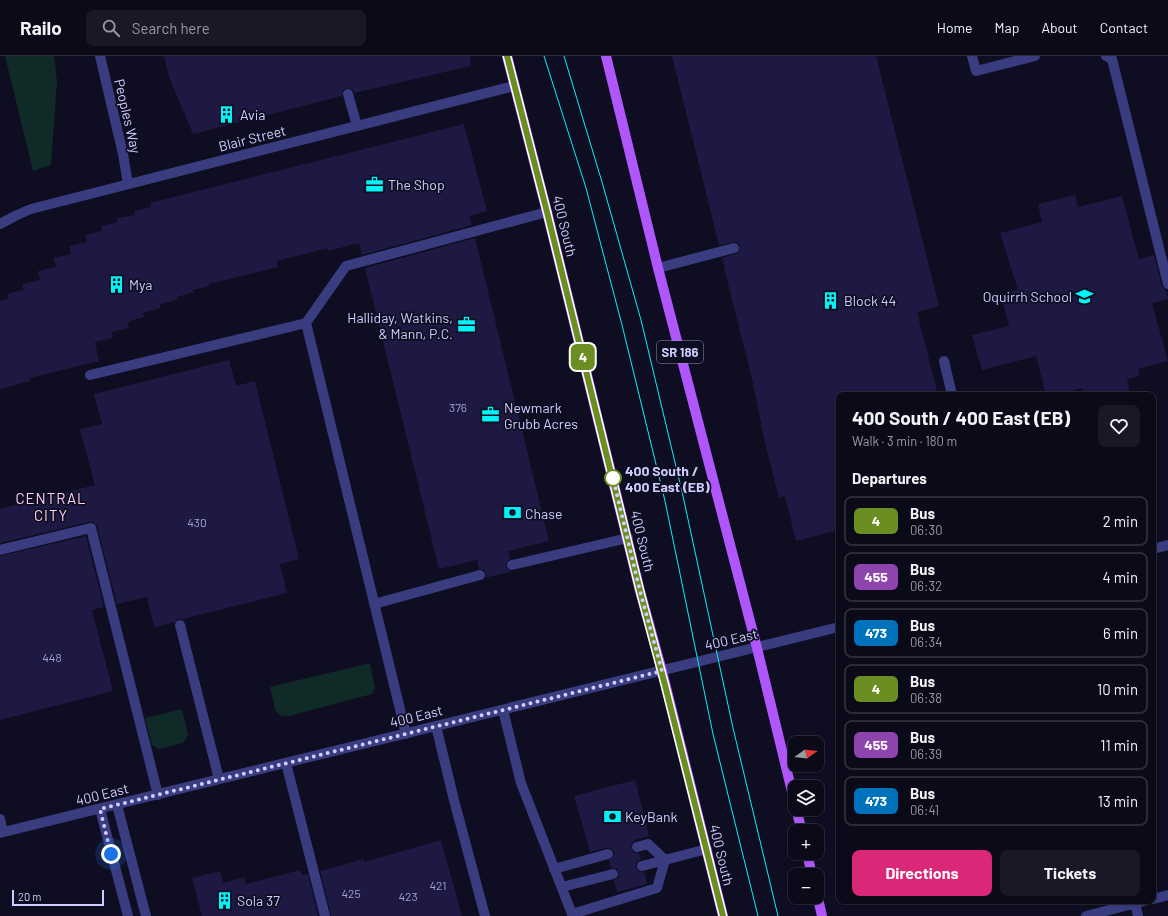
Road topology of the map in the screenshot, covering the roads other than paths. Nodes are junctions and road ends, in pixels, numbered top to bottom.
1 (100, 56) edge
2 (507, 56) edge
3 (606, 56) edge
4 (972, 56) edge
5 (1035, 56) edge
6 (1106, 56) edge
7 (514, 86) junction
8 (348, 94) dead end
9 (357, 126) junction
10 (128, 184) junction
11 (547, 212) junction
12 (0, 224) edge
13 (734, 248) dead end
14 (658, 268) junction
15 (1168, 284) edge
16 (306, 323) junction
17 (944, 361) dead end
18 (90, 374) dead end
19 (951, 392) edge
20 (628, 538) junction
21 (1168, 545) edge
22 (1156, 548) edge
23 (0, 550) edge
24 (512, 565) dead end
25 (480, 575) dead end
26 (374, 604) junction
27 (180, 625) dead end
28 (836, 628) edge
29 (756, 648) junction
30 (662, 671) junction
31 (503, 710) junction
32 (436, 726) junction
33 (406, 734) junction
34 (286, 763) junction
35 (219, 779) junction
36 (789, 780) edge
37 (158, 795) junction
38 (117, 805) junction
39 (100, 809) junction
40 (0, 819) edge
41 (2, 833) edge
42 (637, 847) dead end
43 (707, 849) junction
44 (608, 854) dead end
45 (665, 860) junction
46 (642, 866) dead end
47 (554, 869) junction
48 (613, 874) dead end
49 (562, 887) junction
50 (1168, 895) edge
51 (1156, 898) edge
52 (819, 904) edge
53 (1132, 904) edge
54 (1140, 904) edge
55 (128, 916) edge
56 (146, 916) edge
57 (325, 916) edge
58 (485, 916) edge
59 (723, 916) edge
60 (822, 916) edge
61 (1086, 916) edge
62 (1138, 916) edge

1 - 10 street, Peoples Way
2 - 7 main road, 400 South
3 - 14 main road, SR 186
4 - 5 street
6 - 15 street
7 - 9 street, Blair Street
7 - 11 main road, 400 South
8 - 9 street
9 - 10 street, Blair Street
10 - 12 street, Blair Street
11 - 16 street
11 - 20 main road, 400 South
13 - 14 street
14 - 29 main road, SR 186
16 - 18 street
16 - 26 street
17 - 19 street
20 - 24 street
20 - 30 main road, 400 South
21 - 22 street
23 - 37 street
25 - 26 street
26 - 33 street
27 - 35 street
28 - 29 street, 400 East
29 - 30 street, 400 East
29 - 36 main road, SR 186
30 - 31 street, 400 East
30 - 43 main road, 400 South
31 - 32 street, 400 East
31 - 47 street
32 - 33 street, 400 East
32 - 58 street
33 - 34 street, 400 East
34 - 35 street, 400 East
34 - 57 street
35 - 37 street, 400 East
37 - 38 street, 400 East
38 - 39 street, 400 East
38 - 56 street
39 - 41 street, 400 East
39 - 55 street
40 - 41 street
42 - 45 street
43 - 45 street
43 - 59 main road, 400 South
44 - 47 street
45 - 46 street
45 - 49 street
47 - 49 street
48 - 49 street
50 - 51 street
52 - 60 main road
53 - 61 street
54 - 62 street

